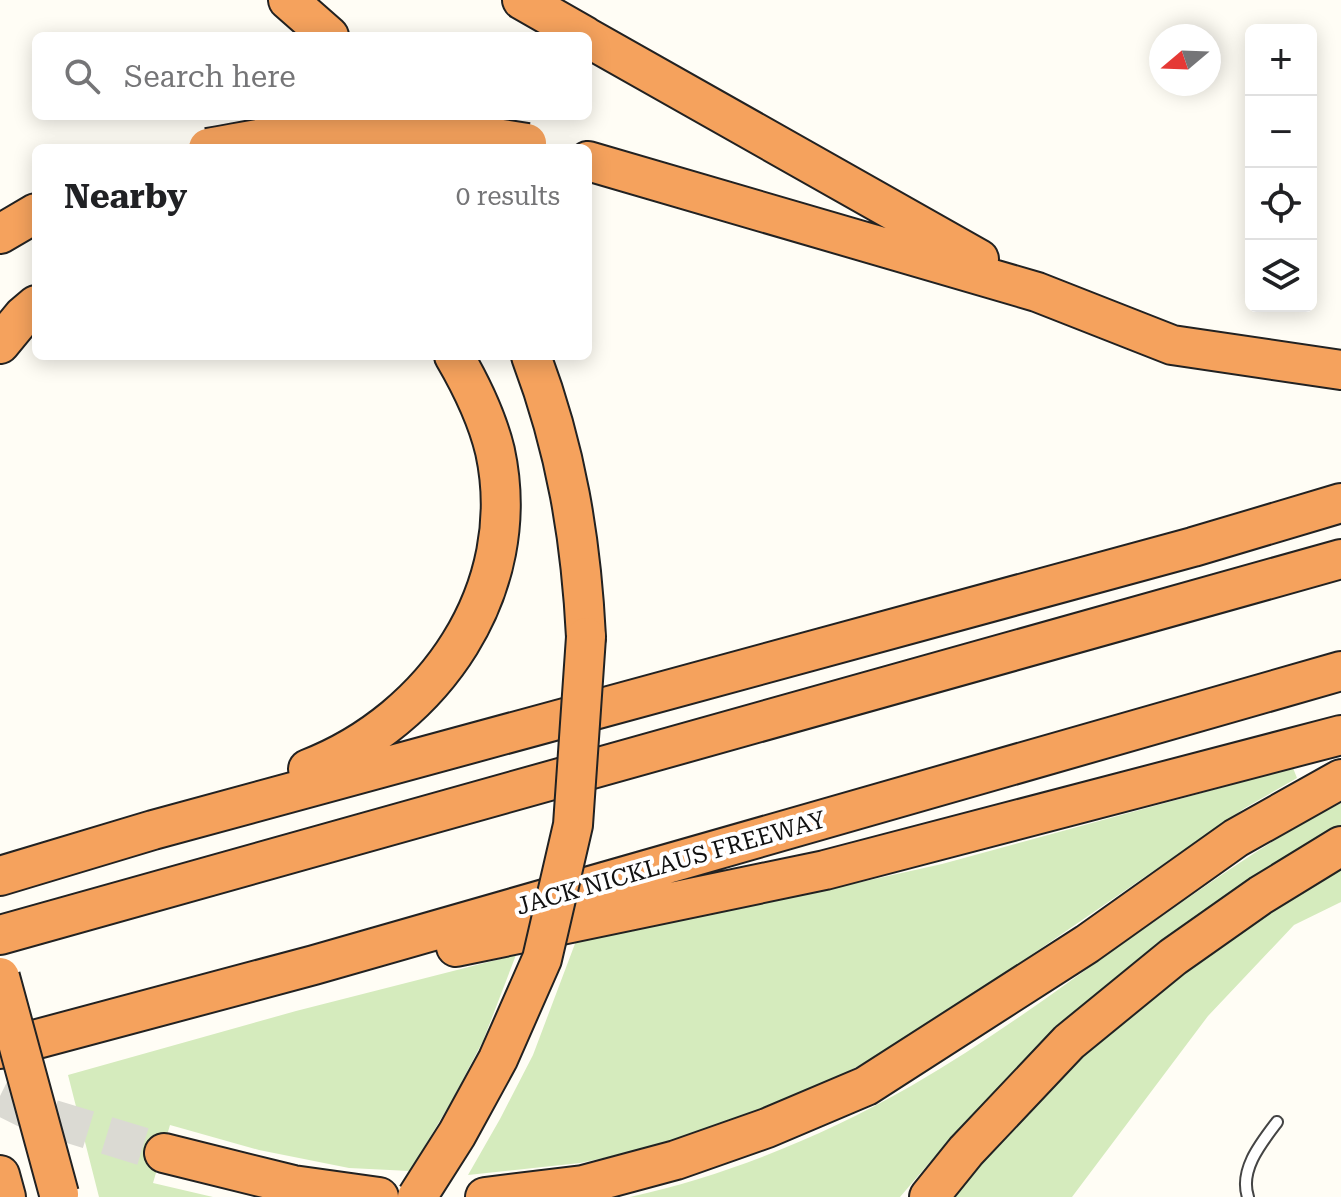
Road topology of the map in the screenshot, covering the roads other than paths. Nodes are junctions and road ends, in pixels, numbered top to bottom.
1 (288, 0) edge
2 (522, 0) edge
3 (324, 32) edge
4 (577, 32) edge
5 (592, 40) edge
6 (400, 120) edge
7 (233, 144) edge
8 (416, 144) edge
9 (525, 144) edge
10 (592, 162) edge
11 (32, 215) edge
12 (0, 234) edge
13 (1037, 292) junction
14 (32, 308) edge
15 (0, 344) edge
16 (456, 360) edge
17 (532, 360) edge
18 (1341, 370) edge
19 (1341, 503) edge
20 (1341, 559) edge
21 (1341, 671) edge
22 (1341, 735) edge
23 (1341, 779) edge
24 (153, 830) junction
25 (1341, 846) edge
26 (0, 876) edge
27 (0, 935) edge
28 (314, 965) junction
29 (0, 977) edge
30 (0, 1049) edge
31 (1277, 1122) dead end
32 (164, 1153) tunnel mouth
33 (0, 1175) edge
34 (60, 1196) edge
35 (6, 1197) edge
36 (379, 1197) edge
37 (417, 1197) edge
38 (485, 1197) edge
39 (929, 1197) edge
40 (1248, 1197) edge

1 - 3 highway
2 - 4 highway
5 - 13 highway
6 - 8 highway
7 - 9 highway, bridge
10 - 13 highway
11 - 12 highway
13 - 18 highway
14 - 15 highway
16 - 24 highway
17 - 37 highway, bridge
19 - 24 highway
20 - 27 highway
21 - 28 highway, JACK NICKLAUS FREEWAY
22 - 28 highway
23 - 38 highway
24 - 26 highway
25 - 39 highway
28 - 30 highway, JACK NICKLAUS FREEWAY
29 - 34 highway, bridge
31 - 40 lane
32 - 36 highway
33 - 35 highway

